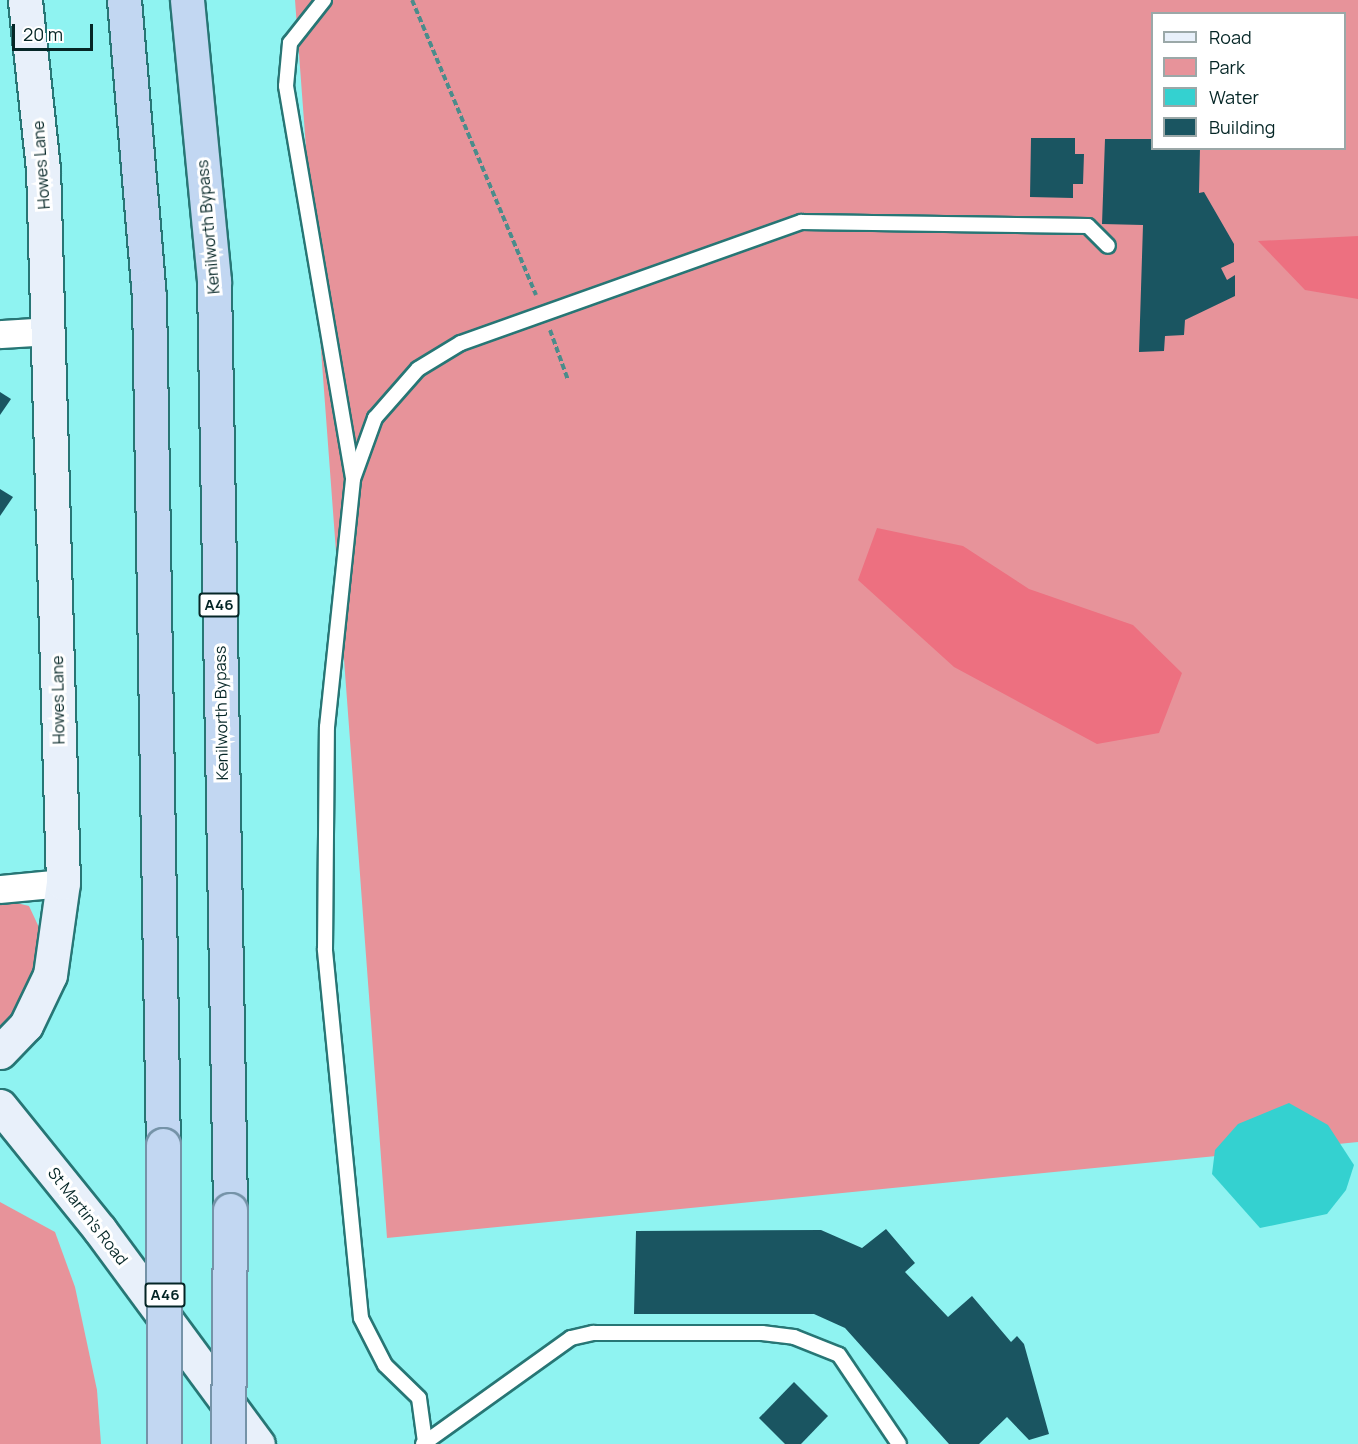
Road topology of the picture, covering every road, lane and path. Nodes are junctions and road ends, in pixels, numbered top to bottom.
1 (25, 0) edge
2 (124, 0) edge
3 (187, 0) edge
4 (324, 0) edge
5 (412, 0) edge
6 (1108, 246) dead end
7 (543, 311) junction
8 (49, 331) junction
9 (0, 333) edge
10 (568, 380) dead end
11 (353, 479) junction
12 (63, 883) junction
13 (0, 889) edge
14 (0, 1052) edge
15 (0, 1106) edge
16 (424, 1443) edge
17 (164, 1444) edge
18 (228, 1444) edge
19 (258, 1444) edge
20 (899, 1444) edge

1 - 8 main road, Howes Lane
2 - 17 highway, A46, bridge
3 - 18 highway, Kenilworth Bypass / A46, bridge
4 - 11 lane
5 - 7 path
6 - 7 lane
7 - 10 path
7 - 11 lane
8 - 9 street
8 - 12 main road, Howes Lane
11 - 16 lane
12 - 13 street
12 - 14 main road, Howes Lane
15 - 19 main road, St Martin's Road
16 - 20 lane

